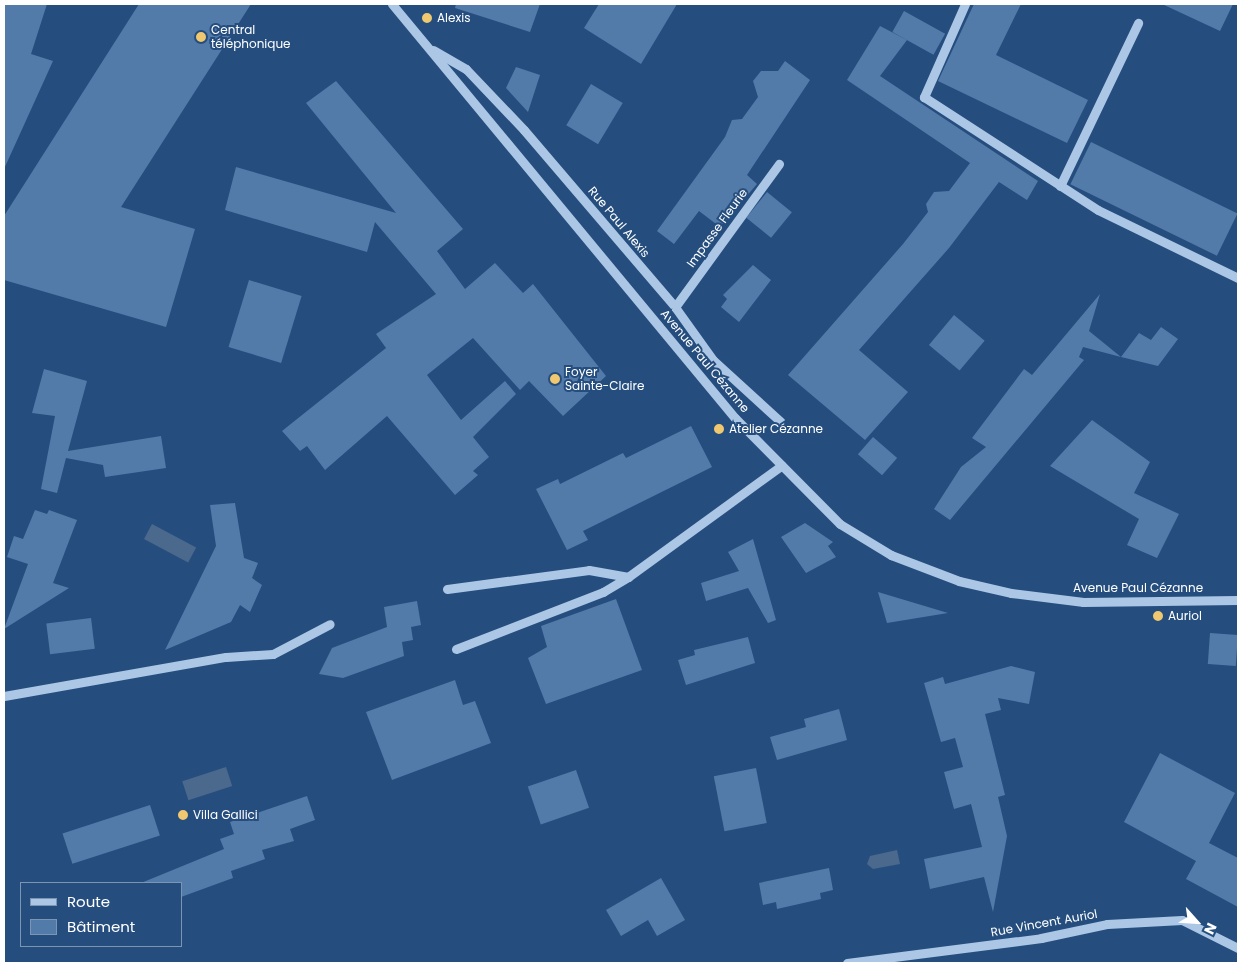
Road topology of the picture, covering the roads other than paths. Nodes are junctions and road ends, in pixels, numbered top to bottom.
1 (392, 4) edge
2 (965, 4) edge
3 (1138, 23) dead end
4 (429, 48) junction
5 (779, 164) dead end
6 (1060, 186) junction
7 (1238, 278) edge
8 (675, 307) junction
9 (781, 422) dead end
10 (782, 465) junction
11 (628, 577) junction
12 (447, 589) dead end
13 (1238, 600) edge
14 (330, 624) dead end
15 (456, 648) dead end
16 (4, 696) edge
17 (1238, 948) edge
18 (848, 963) edge

1 - 4 street, Avenue Paul Cézanne
2 - 6 street
3 - 6 street
4 - 8 street, Rue Paul Alexis
4 - 10 street, Avenue Paul Cézanne
5 - 8 street, Impasse Fleurie
6 - 7 street
8 - 9 street, Rue Paul Alexis
10 - 11 street
10 - 13 street, Avenue Paul Cézanne
11 - 12 street
11 - 15 street
14 - 16 street
17 - 18 street, Rue Vincent Auriol

